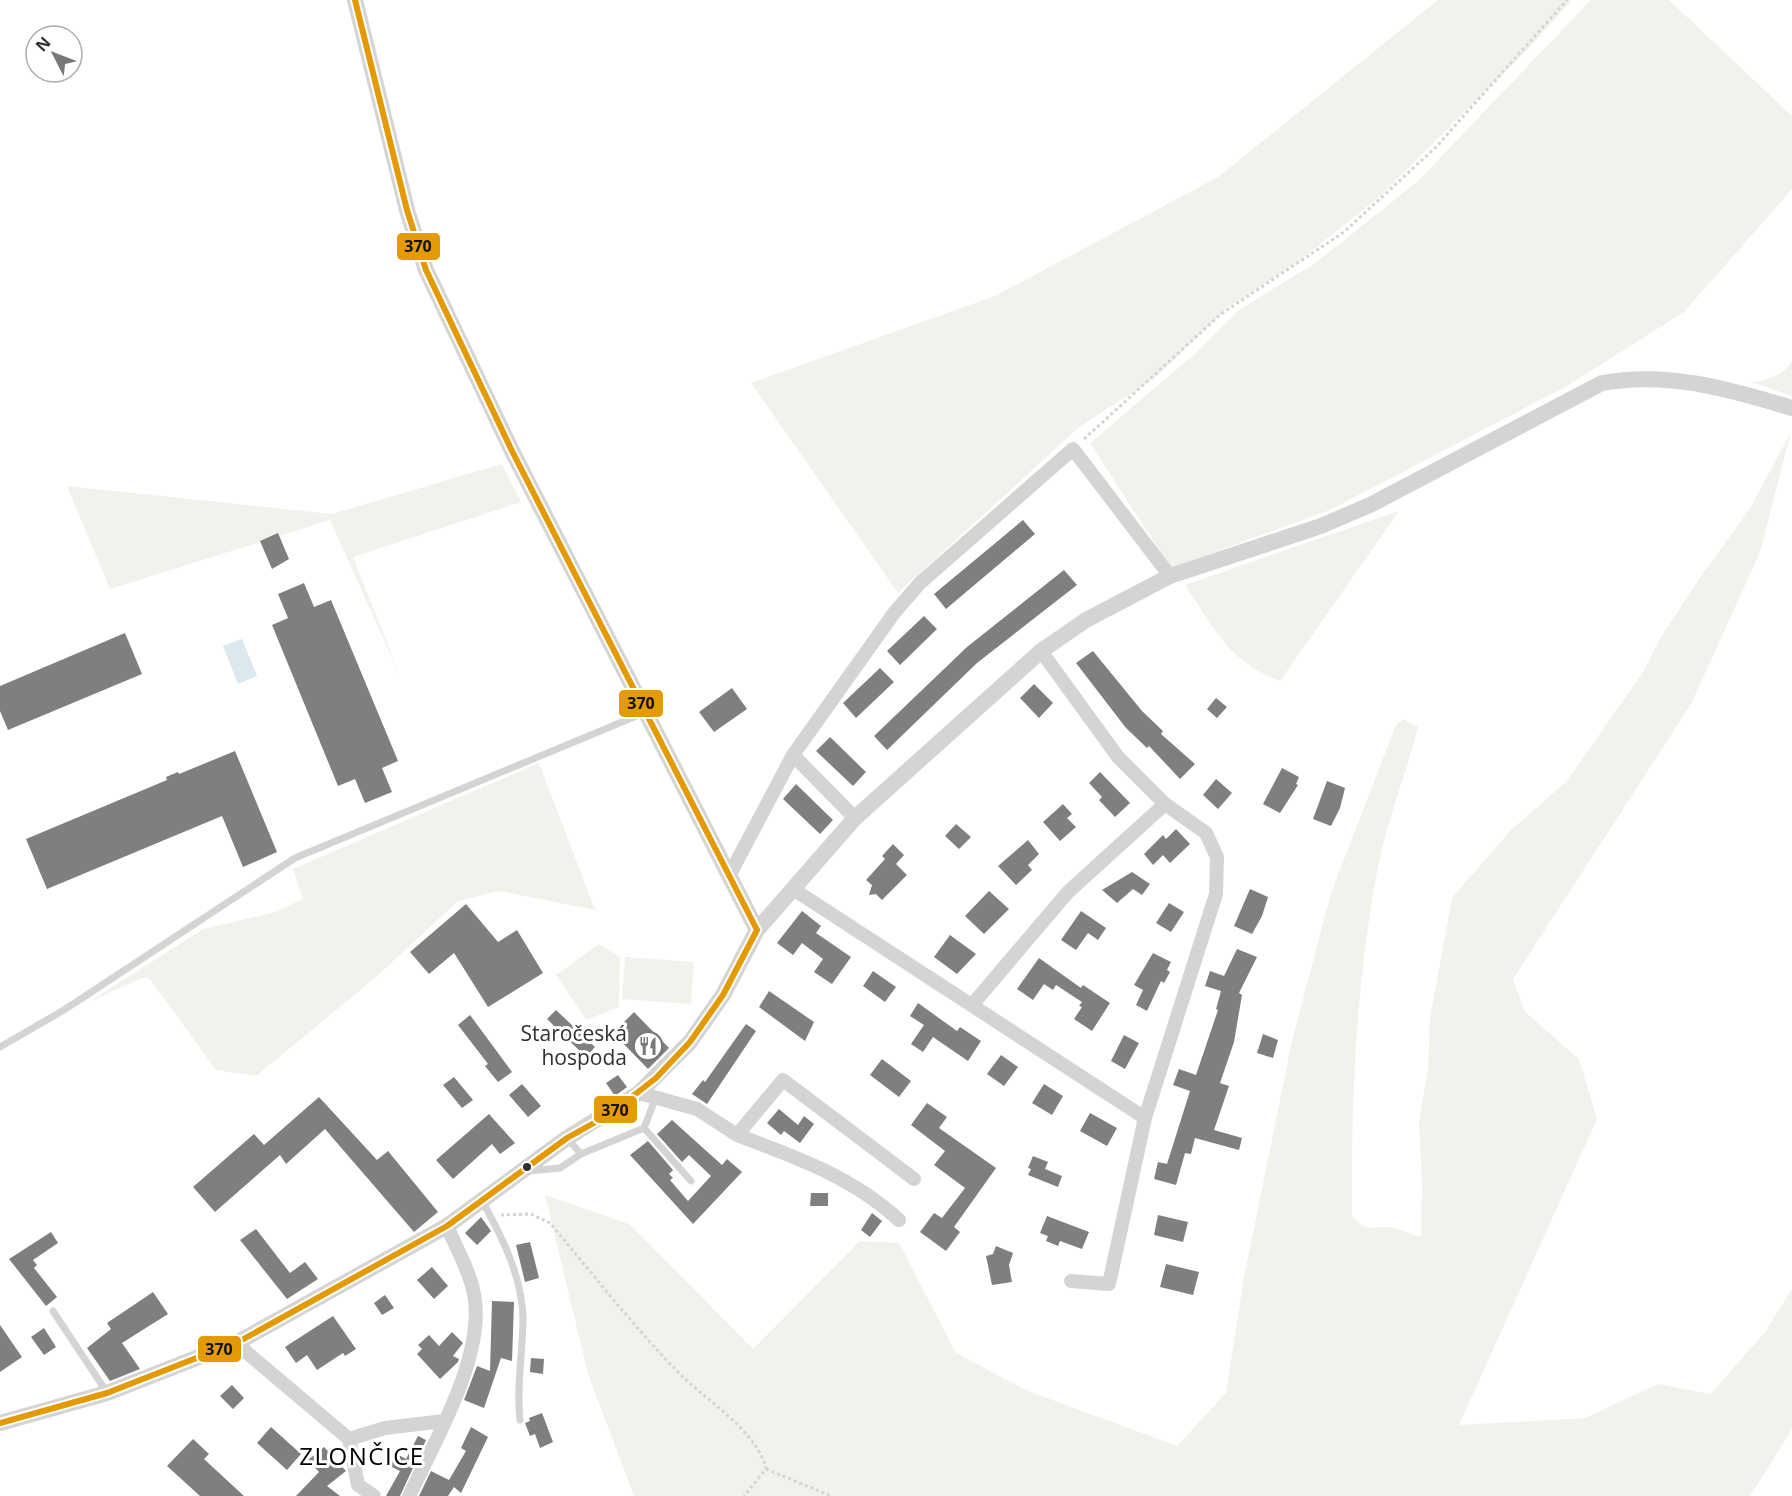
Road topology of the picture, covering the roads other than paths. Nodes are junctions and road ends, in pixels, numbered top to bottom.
1 (355, 0) edge
2 (1792, 408) edge
3 (1170, 576) junction
4 (1041, 651) junction
5 (646, 712) junction
6 (793, 755) junction
7 (1165, 804) junction
8 (855, 818) junction
9 (729, 876) junction
10 (793, 889) junction
11 (757, 930) junction
12 (972, 1005) junction
13 (0, 1047) edge
14 (639, 1093) junction
15 (656, 1097) junction
16 (1145, 1118) junction
17 (644, 1128) junction
18 (737, 1135) junction
19 (567, 1138) junction
20 (581, 1154) junction
21 (522, 1172) junction
22 (914, 1179) dead end
23 (691, 1181) dead end
24 (486, 1208) junction
25 (899, 1220) dead end
26 (447, 1226) junction
27 (1071, 1281) dead end
28 (53, 1311) dead end
29 (240, 1341) junction
30 (107, 1393) junction
31 (520, 1420) dead end
32 (444, 1421) junction
33 (1, 1422) edge
34 (349, 1439) junction
35 (355, 1490) edge
36 (374, 1496) edge
37 (409, 1496) edge

1 - 5 street
2 - 3 street
3 - 4 street
3 - 6 street
4 - 7 street
4 - 8 street
5 - 9 street
5 - 13 lane
6 - 8 street
6 - 9 street
7 - 12 street
7 - 16 street
8 - 10 street
9 - 11 street
10 - 11 street
10 - 12 street
11 - 14 street
12 - 16 street
14 - 15 street
14 - 19 street
15 - 17 lane
15 - 18 street
16 - 27 street
17 - 20 lane
17 - 23 lane
18 - 22 street
18 - 25 street
19 - 20 lane
19 - 21 street
20 - 21 lane
21 - 24 street
24 - 26 street
24 - 31 lane
26 - 29 street
26 - 32 street
28 - 30 lane
29 - 30 street
29 - 34 street
30 - 33 street
32 - 34 street
32 - 37 street
34 - 35 street
35 - 36 street

